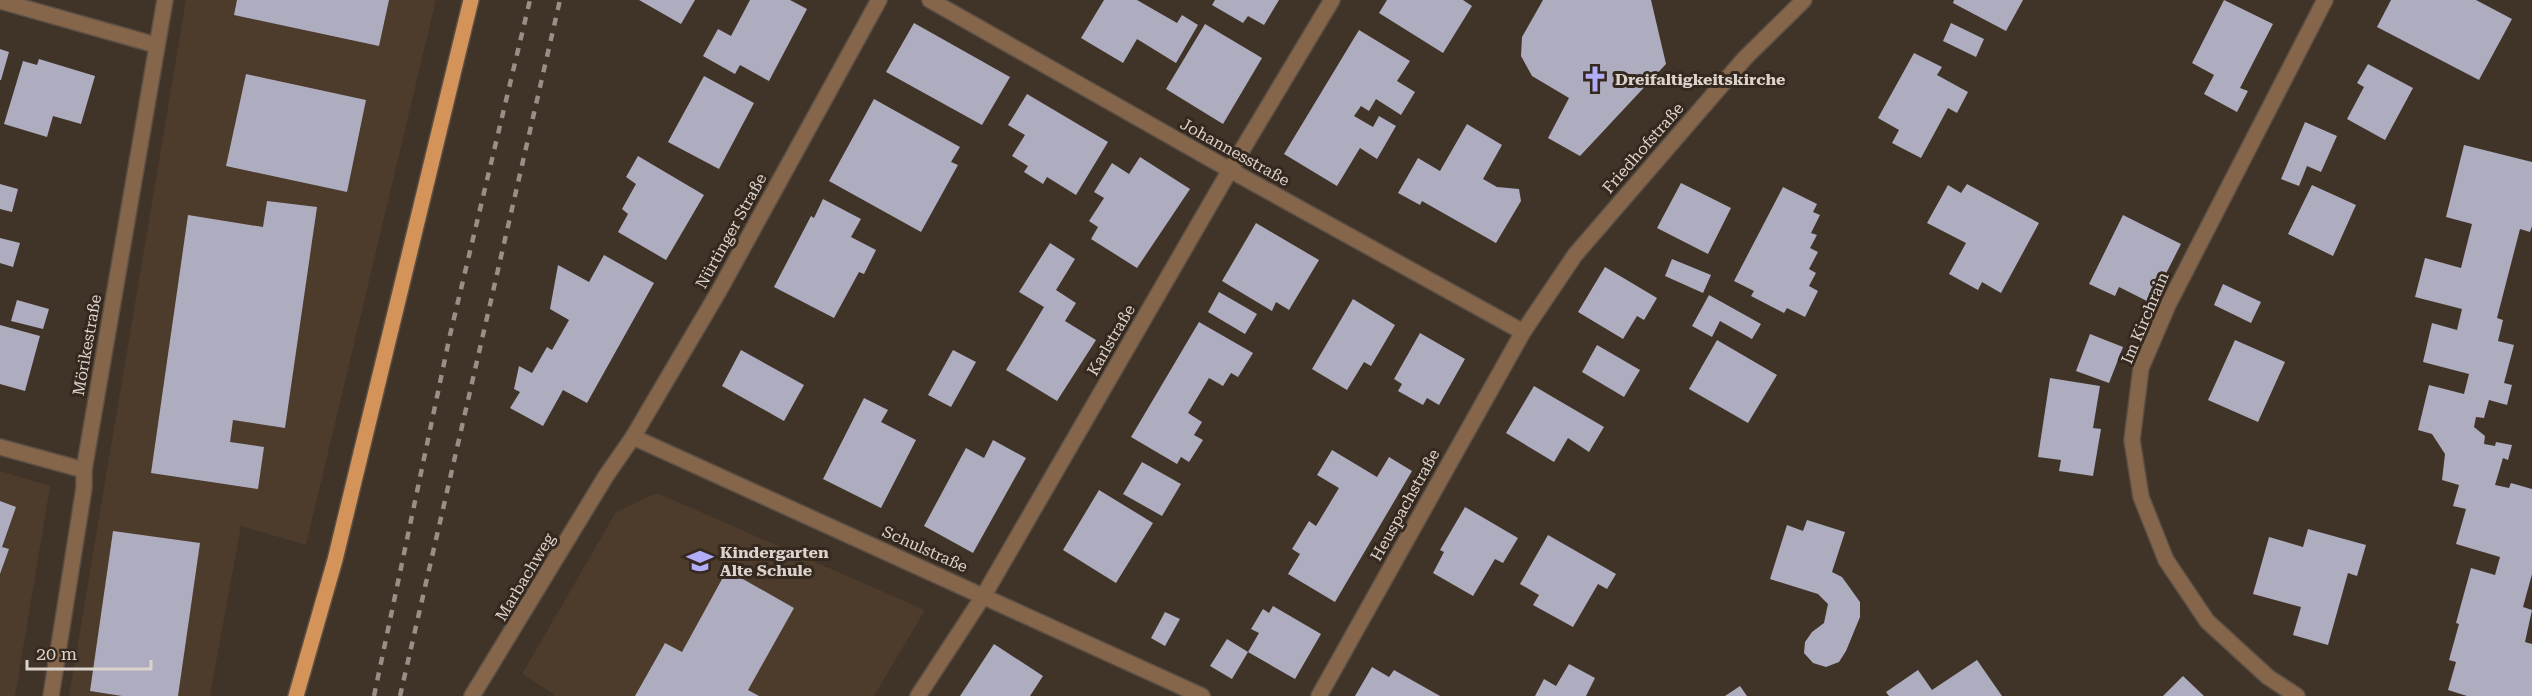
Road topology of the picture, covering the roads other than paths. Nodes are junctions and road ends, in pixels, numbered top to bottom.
1 (165, 0) edge
2 (471, 0) edge
3 (879, 0) edge
4 (930, 0) edge
5 (1332, 0) edge
6 (1804, 0) edge
7 (2325, 0) edge
8 (0, 1) edge
9 (156, 45) junction
10 (1230, 170) junction
11 (1523, 332) junction
12 (633, 437) junction
13 (0, 447) edge
14 (84, 470) junction
15 (606, 476) joint
16 (984, 595) junction
17 (51, 696) edge
18 (296, 696) edge
19 (472, 696) edge
20 (918, 696) edge
21 (1202, 696) edge
22 (1319, 696) edge
23 (2297, 696) edge

1 - 9 street, Mörikestraße
2 - 18 main road
3 - 12 street, Nürtinger Straße
4 - 10 street, Johannesstraße
5 - 10 street, Karlstraße
6 - 11 street, Friedhofstraße
7 - 23 street, Im Kirchrain
8 - 9 street
9 - 14 street, Mörikestraße
10 - 11 street, Johannesstraße
10 - 16 street, Karlstraße
11 - 22 street, Heuspachstraße
12 - 15 street, Nürtinger Straße
12 - 16 street, Schulstraße
13 - 14 street
14 - 17 street, Mörikestraße
15 - 19 street, Marbachweg
16 - 20 street, Karlstraße
16 - 21 street, Schulstraße

